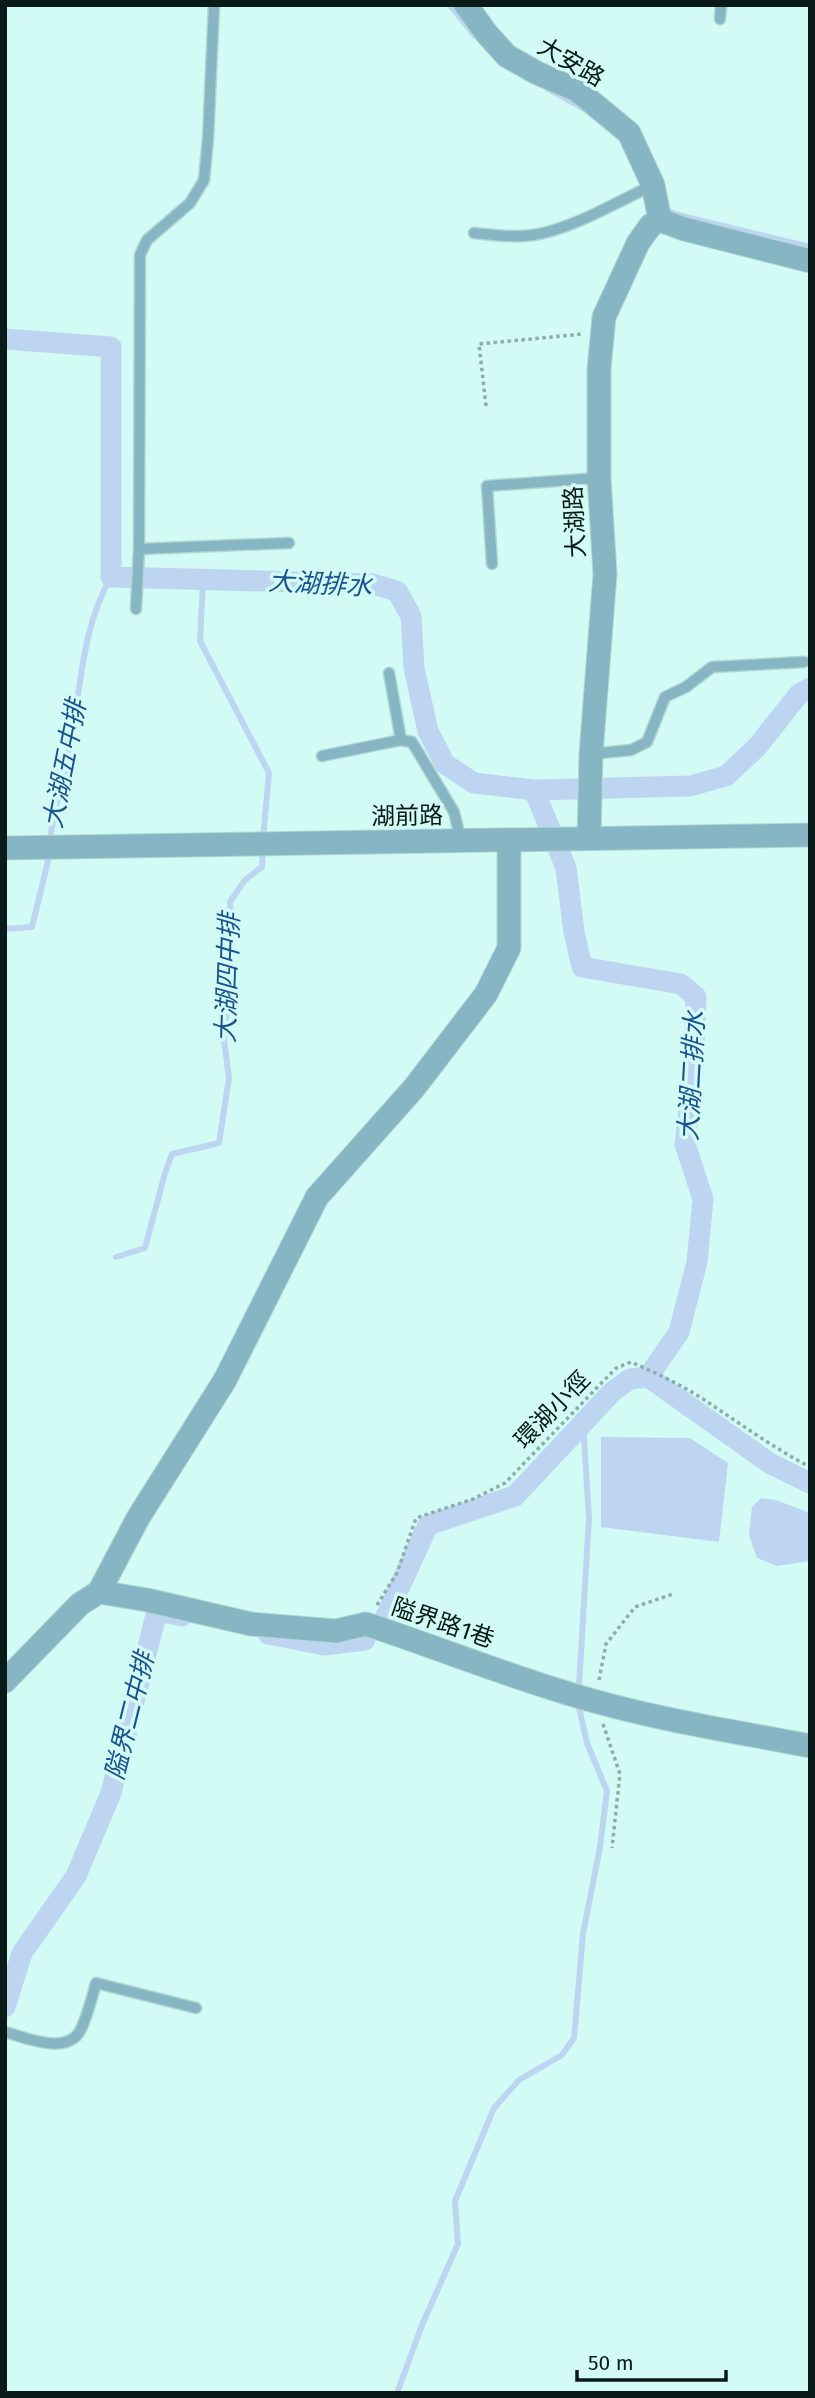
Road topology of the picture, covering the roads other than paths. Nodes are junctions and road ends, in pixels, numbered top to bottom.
1 (215, 5) edge
2 (466, 5) edge
3 (721, 5) edge
4 (720, 19) dead end
5 (653, 185) junction
6 (660, 220) junction
7 (474, 233) dead end
8 (810, 261) edge
9 (599, 478) junction
10 (289, 542) dead end
11 (139, 549) junction
12 (492, 564) dead end
13 (136, 609) dead end
14 (804, 662) dead end
15 (389, 673) dead end
16 (401, 740) junction
17 (591, 754) junction
18 (322, 756) dead end
19 (810, 835) edge
20 (589, 838) junction
21 (461, 841) junction
22 (509, 841) junction
23 (5, 848) edge
24 (99, 1592) junction
25 (5, 1681) edge
26 (810, 1746) edge
27 (196, 2008) dead end
28 (5, 2032) edge

1 - 11 lane
2 - 5 street, 大安路
3 - 4 lane
5 - 6 street, 大安路
5 - 7 lane
6 - 8 street
6 - 9 street, 大湖路
9 - 12 lane
9 - 17 street, 大湖路
10 - 11 lane
11 - 13 lane
14 - 17 lane
15 - 16 lane
16 - 18 lane
16 - 21 lane
17 - 20 street, 大湖路
19 - 20 street, 湖前路
20 - 22 street, 湖前路
21 - 22 street, 湖前路
21 - 23 street, 湖前路
22 - 24 street
24 - 25 street
24 - 26 street, 隘界路1巷
27 - 28 lane

